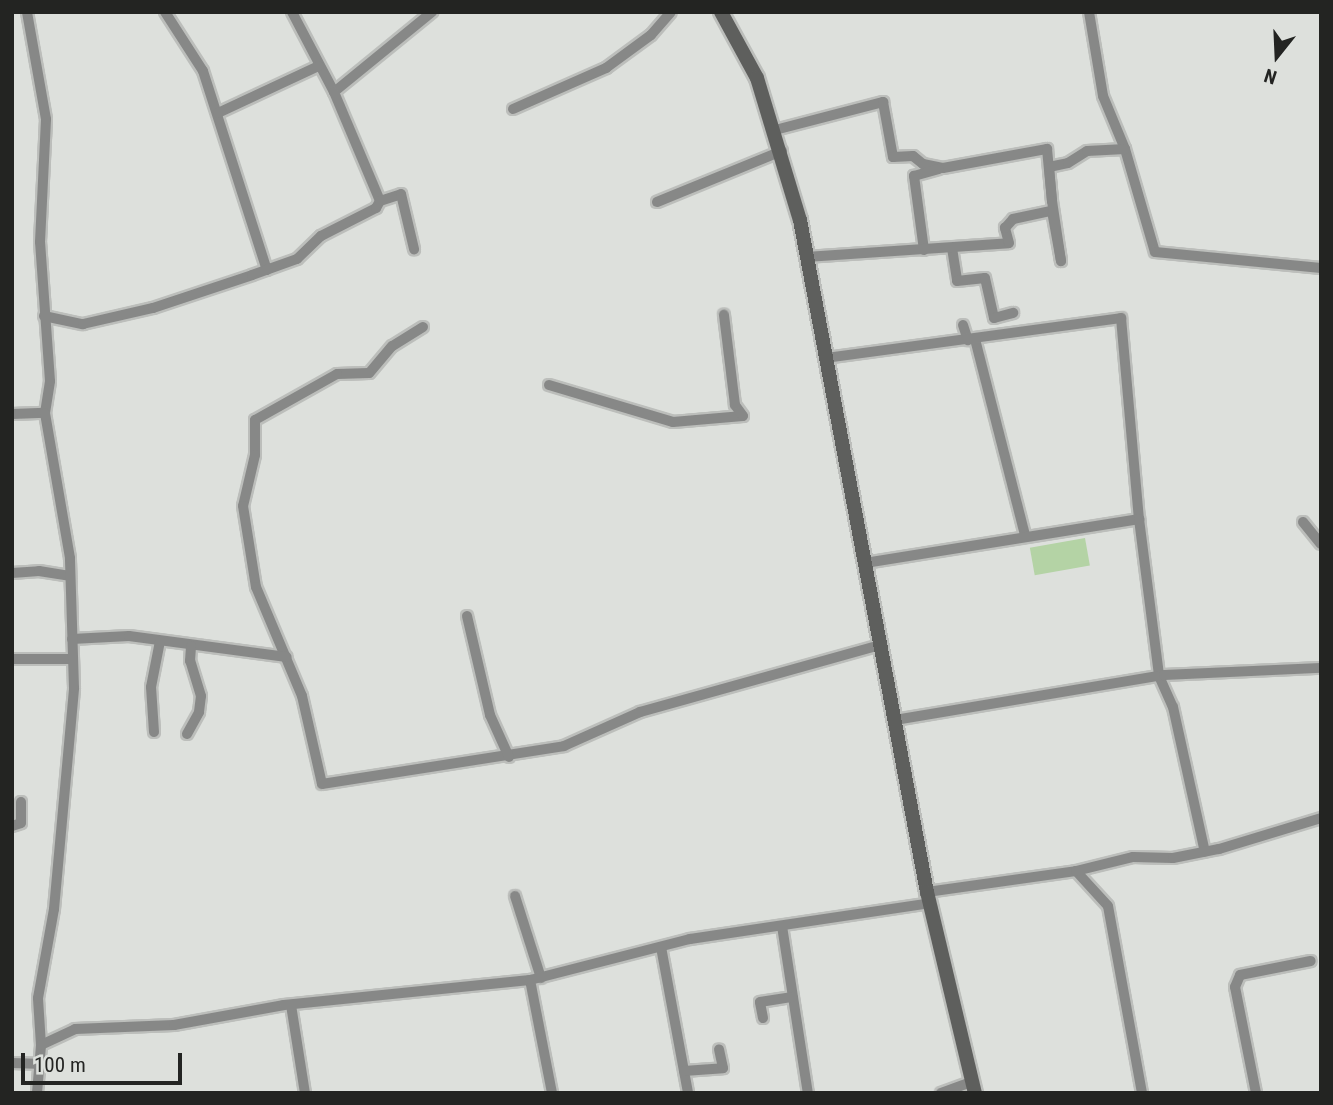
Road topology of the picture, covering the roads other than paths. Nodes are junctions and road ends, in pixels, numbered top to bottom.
1 (27, 12) edge
2 (165, 12) edge
3 (292, 12) edge
4 (432, 12) edge
5 (671, 12) edge
6 (721, 12) edge
7 (1089, 12) edge
8 (318, 66) junction
9 (334, 92) junction
10 (513, 108) dead end
11 (218, 113) junction
12 (775, 130) junction
13 (1125, 149) junction
14 (782, 151) junction
15 (943, 167) junction
16 (380, 201) junction
17 (1052, 201) junction
18 (657, 202) dead end
19 (952, 248) junction
20 (414, 249) dead end
21 (924, 250) junction
22 (806, 257) junction
23 (1321, 268) edge
24 (267, 270) junction
25 (1013, 313) dead end
26 (724, 315) dead end
27 (44, 316) junction
28 (963, 325) dead end
29 (423, 327) dead end
30 (971, 340) junction
31 (826, 358) junction
32 (549, 385) dead end
33 (45, 413) junction
34 (12, 414) edge
35 (1139, 519) junction
36 (1303, 522) dead end
37 (1025, 536) junction
38 (1321, 544) edge
39 (865, 563) junction
40 (12, 573) edge
41 (70, 576) junction
42 (467, 616) dead end
43 (72, 639) junction
44 (160, 641) junction
45 (880, 645) junction
46 (191, 646) junction
47 (287, 657) junction
48 (12, 659) edge
49 (72, 659) junction
50 (1321, 668) edge
51 (1159, 676) junction
52 (895, 720) junction
53 (154, 732) dead end
54 (187, 734) dead end
55 (509, 757) junction
56 (21, 802) dead end
57 (1321, 818) edge
58 (12, 826) edge
59 (1205, 852) junction
60 (1076, 871) junction
61 (514, 896) dead end
62 (928, 898) junction
63 (782, 926) junction
64 (662, 947) junction
65 (1311, 961) dead end
66 (536, 979) junction
67 (793, 997) junction
68 (290, 1005) junction
69 (763, 1018) dead end
70 (41, 1045) junction
71 (719, 1049) dead end
72 (12, 1063) edge
73 (36, 1064) junction
74 (684, 1071) junction
75 (974, 1087) edge
76 (37, 1093) edge
77 (305, 1093) edge
78 (552, 1093) edge
79 (688, 1093) edge
80 (808, 1093) edge
81 (942, 1093) edge
82 (1142, 1093) edge
83 (1256, 1093) edge

1 - 27 street
2 - 11 street
3 - 8 street
4 - 9 street
5 - 10 street
6 - 12 main road
7 - 13 street
8 - 9 street
8 - 11 street
9 - 16 street
11 - 24 street
12 - 14 main road
12 - 15 street
13 - 17 street
13 - 23 street
14 - 18 street
14 - 22 main road
15 - 17 street
15 - 21 street
16 - 20 street
16 - 24 street
17 - 19 street
19 - 21 street
19 - 25 street
21 - 22 street
22 - 31 main road
24 - 27 street
26 - 32 street
27 - 33 street
28 - 30 street
29 - 47 street
30 - 31 street
30 - 35 street
30 - 37 street
31 - 39 main road
33 - 34 street
33 - 41 street
35 - 37 street
35 - 51 street
36 - 38 street
37 - 39 street
39 - 45 main road
40 - 41 street
41 - 43 street
42 - 55 street
43 - 44 street
43 - 49 street
44 - 46 street
44 - 53 street
45 - 52 main road
45 - 55 street
46 - 47 street
46 - 54 street
47 - 55 street
48 - 49 street
49 - 70 street
50 - 51 street
51 - 52 street
51 - 59 street
52 - 62 main road
56 - 58 street
57 - 59 street
59 - 60 street
60 - 62 street
60 - 82 street
61 - 66 street
62 - 63 street
62 - 75 main road
63 - 64 street
63 - 67 street
64 - 66 street
64 - 74 street
65 - 83 street
66 - 68 street
66 - 78 street
67 - 69 street
67 - 80 street
68 - 70 street
68 - 77 street
70 - 73 street
71 - 74 street
72 - 73 street
73 - 76 street
74 - 79 street
75 - 81 street

